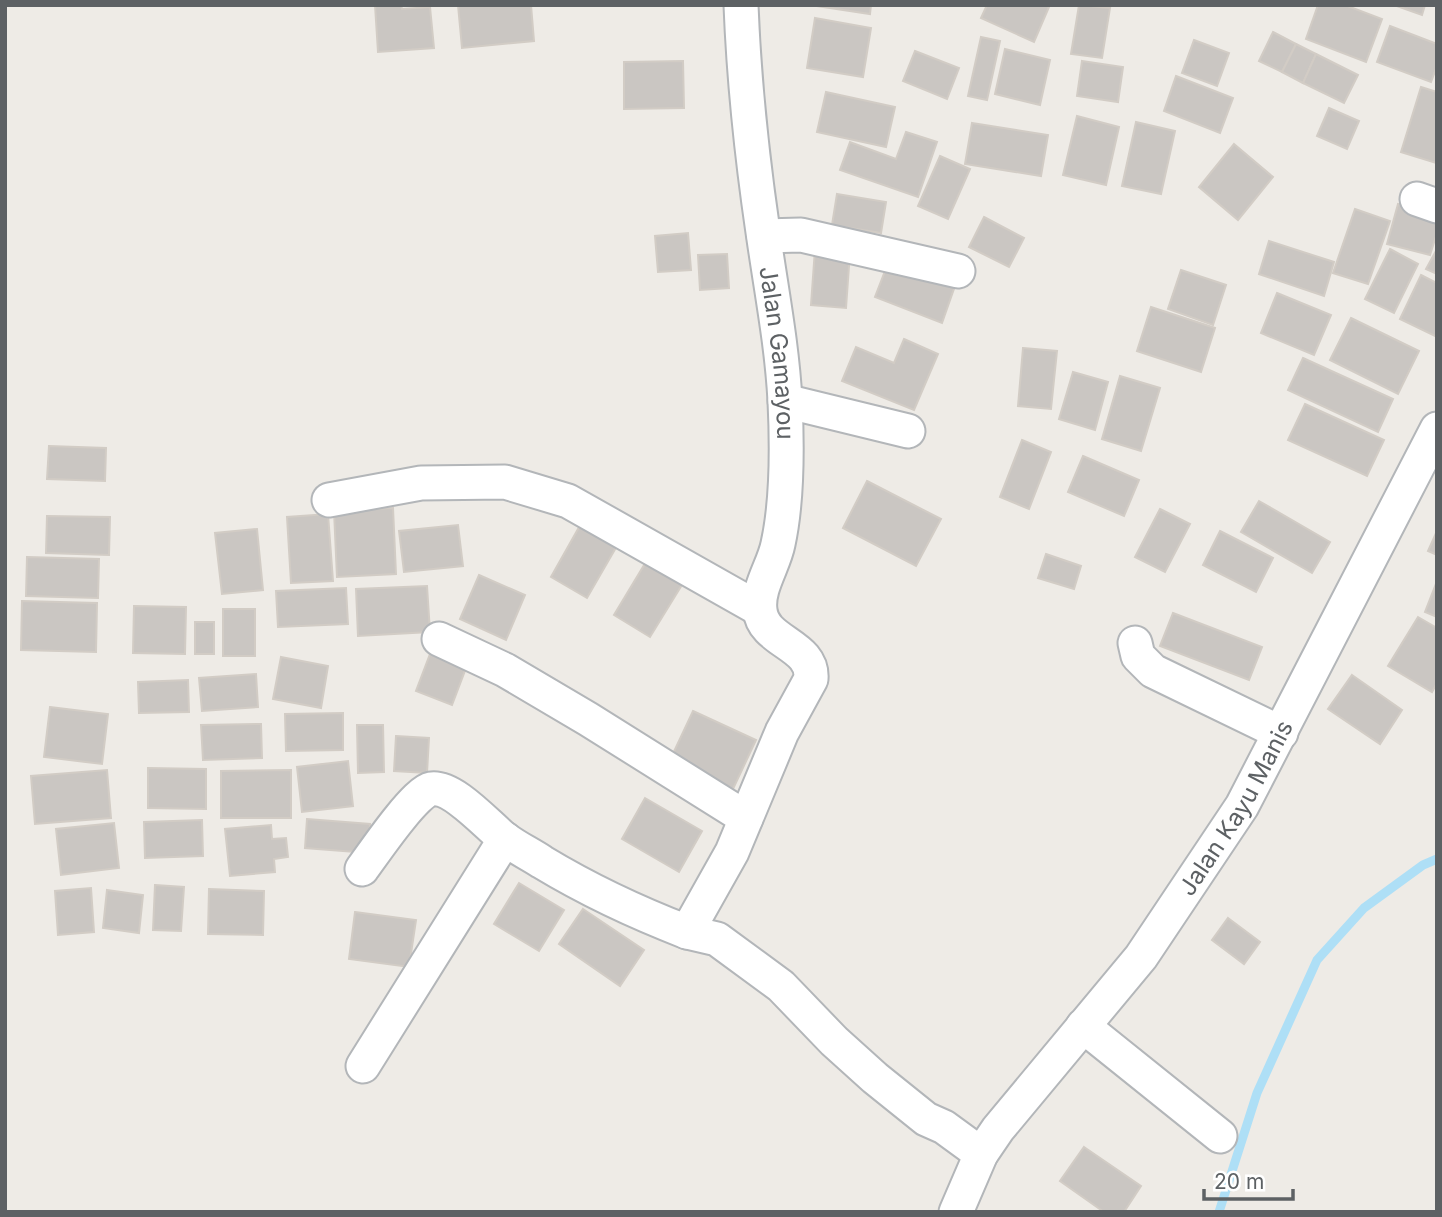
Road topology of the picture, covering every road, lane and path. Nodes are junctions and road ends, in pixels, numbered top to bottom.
1 (741, 5) edge
2 (764, 236) junction
3 (958, 271) dead end
4 (785, 401) junction
5 (1437, 429) edge
6 (908, 431) dead end
7 (328, 500) dead end
8 (759, 609) junction
9 (439, 639) dead end
10 (1135, 643) dead end
11 (1281, 733) junction
12 (746, 818) junction
13 (505, 839) junction
14 (362, 869) dead end
15 (687, 932) junction
16 (1083, 1026) junction
17 (363, 1066) dead end
18 (1220, 1136) dead end
19 (981, 1154) junction
20 (957, 1212) edge

1 - 2 street, Jalan Gamayou
2 - 3 street
2 - 4 street, Jalan Gamayou
4 - 6 street
4 - 8 street, Jalan Gamayou
5 - 11 street, Jalan Kayu Manis
7 - 8 street
8 - 12 street
9 - 12 street
10 - 11 street
11 - 16 street, Jalan Kayu Manis
12 - 15 street
13 - 14 street
13 - 15 street
13 - 17 street
15 - 19 street
16 - 18 street
16 - 19 street, Jalan Kayu Manis
19 - 20 street, Jalan Kayu Manis

